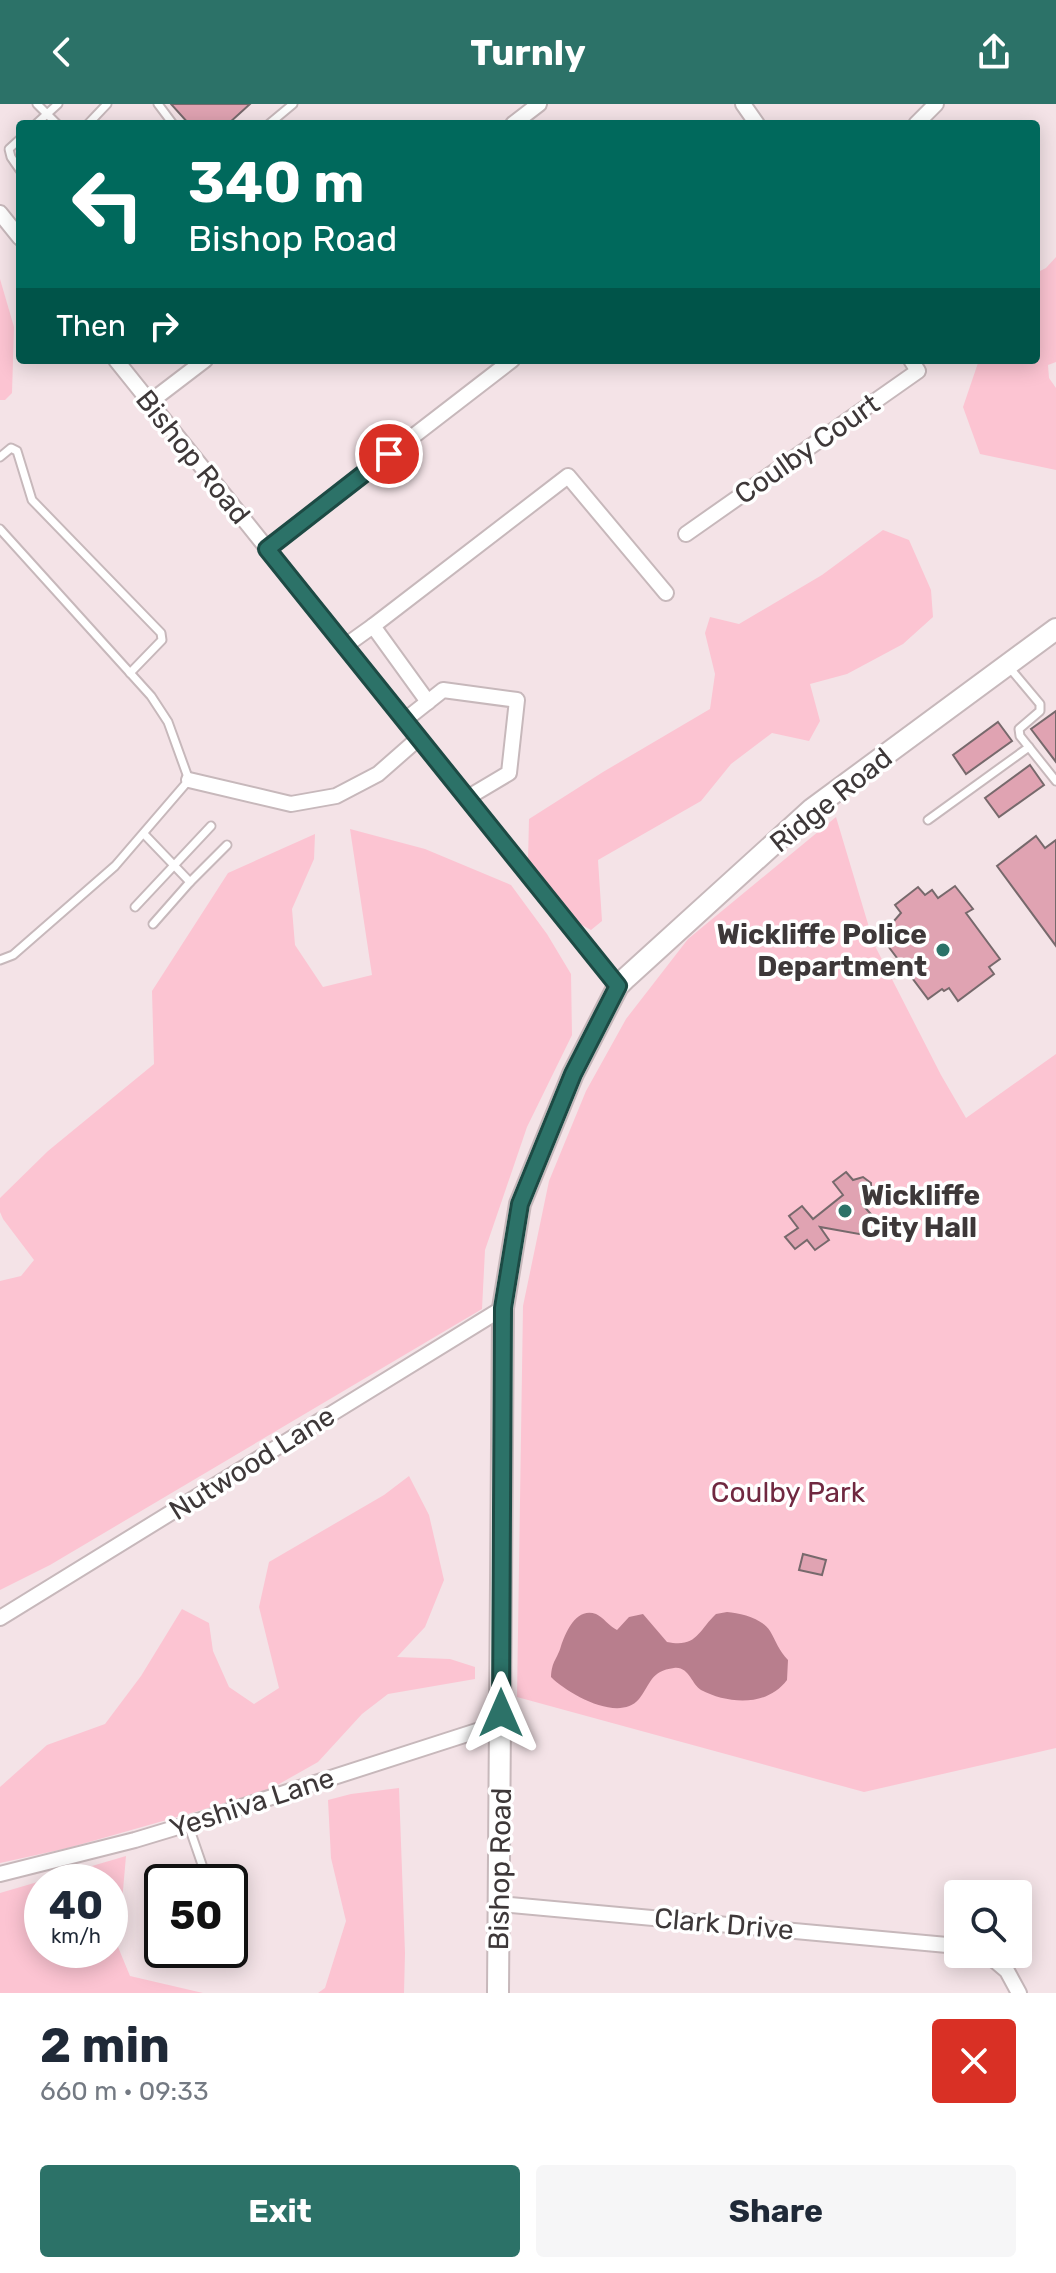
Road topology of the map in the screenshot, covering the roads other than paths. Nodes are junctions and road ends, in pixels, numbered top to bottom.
1 (37, 104) edge
2 (58, 104) edge
3 (107, 104) edge
4 (293, 104) edge
5 (539, 104) edge
6 (936, 104) edge
7 (47, 114) junction
8 (40, 120) edge
9 (53, 120) edge
10 (92, 120) edge
11 (274, 120) edge
12 (518, 120) edge
13 (920, 120) edge
14 (16, 143) edge
15 (16, 164) edge
16 (0, 213) edge
17 (16, 233) edge
18 (119, 364) edge
19 (200, 364) edge
20 (507, 364) edge
21 (914, 364) edge
22 (150, 402) junction
23 (0, 457) edge
24 (0, 529) edge
25 (686, 534) dead end
26 (267, 549) junction
27 (666, 593) dead end
28 (373, 626) junction
29 (1056, 629) edge
30 (345, 646) junction
31 (1008, 665) junction
32 (130, 673) junction
33 (428, 702) junction
34 (405, 720) junction
35 (419, 738) junction
36 (1029, 747) junction
37 (189, 780) junction
38 (1056, 781) edge
39 (467, 798) junction
40 (928, 820) dead end
41 (211, 826) dead end
42 (144, 834) junction
43 (227, 845) dead end
44 (174, 865) junction
45 (190, 882) junction
46 (135, 907) dead end
47 (153, 924) dead end
48 (0, 960) edge
49 (618, 986) junction
50 (503, 1308) junction
51 (0, 1618) edge
52 (501, 1728) junction
53 (188, 1824) junction
54 (202, 1864) edge
55 (0, 1874) edge
56 (499, 1904) junction
57 (944, 1944) edge
58 (1003, 1968) edge
59 (498, 1993) edge
60 (1019, 1993) edge

1 - 7 lane
2 - 7 lane
3 - 10 lane
4 - 11 lane
5 - 12 street
6 - 13 street
7 - 8 lane
7 - 9 lane
14 - 15 lane
16 - 17 street
18 - 22 street, Bishop Road
19 - 22 street
20 - 26 street
21 - 25 street, Coulby Court
22 - 26 street, Bishop Road
23 - 32 lane
24 - 32 lane
26 - 30 street, Bishop Road
27 - 28 street
28 - 30 street
28 - 33 street
29 - 31 main road, Ridge Road
30 - 34 street, Bishop Road
31 - 36 lane
31 - 49 main road, Ridge Road
32 - 37 lane
33 - 34 street
33 - 39 street
34 - 35 street, Bishop Road
35 - 37 street
35 - 39 street, Bishop Road
36 - 38 lane
36 - 40 lane
37 - 42 lane
39 - 49 street, Bishop Road
41 - 44 lane
42 - 44 lane
42 - 48 lane
43 - 45 lane
44 - 45 lane
44 - 46 lane
45 - 47 lane
49 - 50 main road, Bishop Road
50 - 51 street, Nutwood Lane
50 - 52 main road, Bishop Road
52 - 53 street, Yeshiva Lane
52 - 56 main road, Bishop Road
53 - 54 lane
53 - 55 street, Yeshiva Lane
56 - 57 street, Clark Drive
56 - 59 main road, Bishop Road
58 - 60 street

